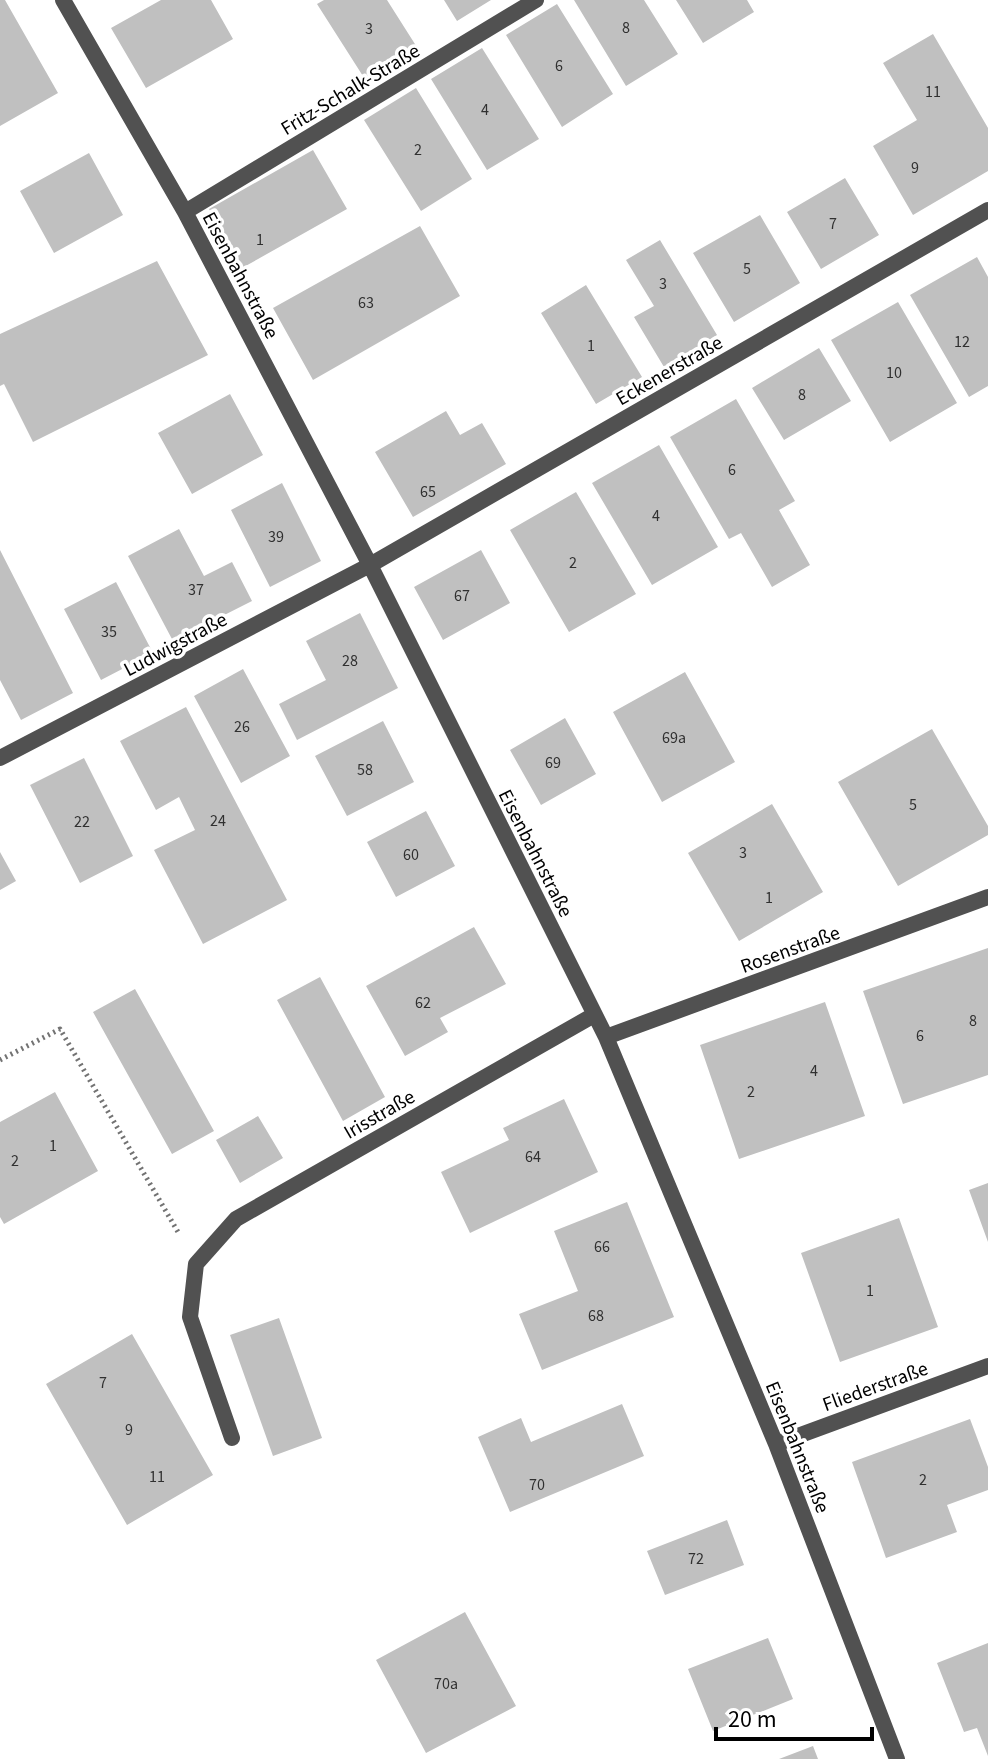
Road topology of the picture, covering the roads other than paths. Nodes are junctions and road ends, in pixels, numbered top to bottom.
1 (63, 0) edge
2 (536, 0) edge
3 (988, 210) edge
4 (185, 212) junction
5 (370, 565) junction
6 (0, 758) edge
7 (988, 897) edge
8 (594, 1015) junction
9 (606, 1037) junction
10 (988, 1366) edge
11 (232, 1438) dead end
12 (776, 1444) junction
13 (897, 1759) edge

1 - 4 street, Eisenbahnstraße
2 - 4 street, Fritz-Schalk-Straße
3 - 5 street, Eckenerstraße
4 - 5 street, Eisenbahnstraße
5 - 6 street, Ludwigstraße
5 - 8 street, Eisenbahnstraße
7 - 9 street, Rosenstraße
8 - 9 street, Eisenbahnstraße
8 - 11 street, Irisstraße
9 - 12 street, Eisenbahnstraße
10 - 12 street, Fliederstraße
12 - 13 street, Eisenbahnstraße

